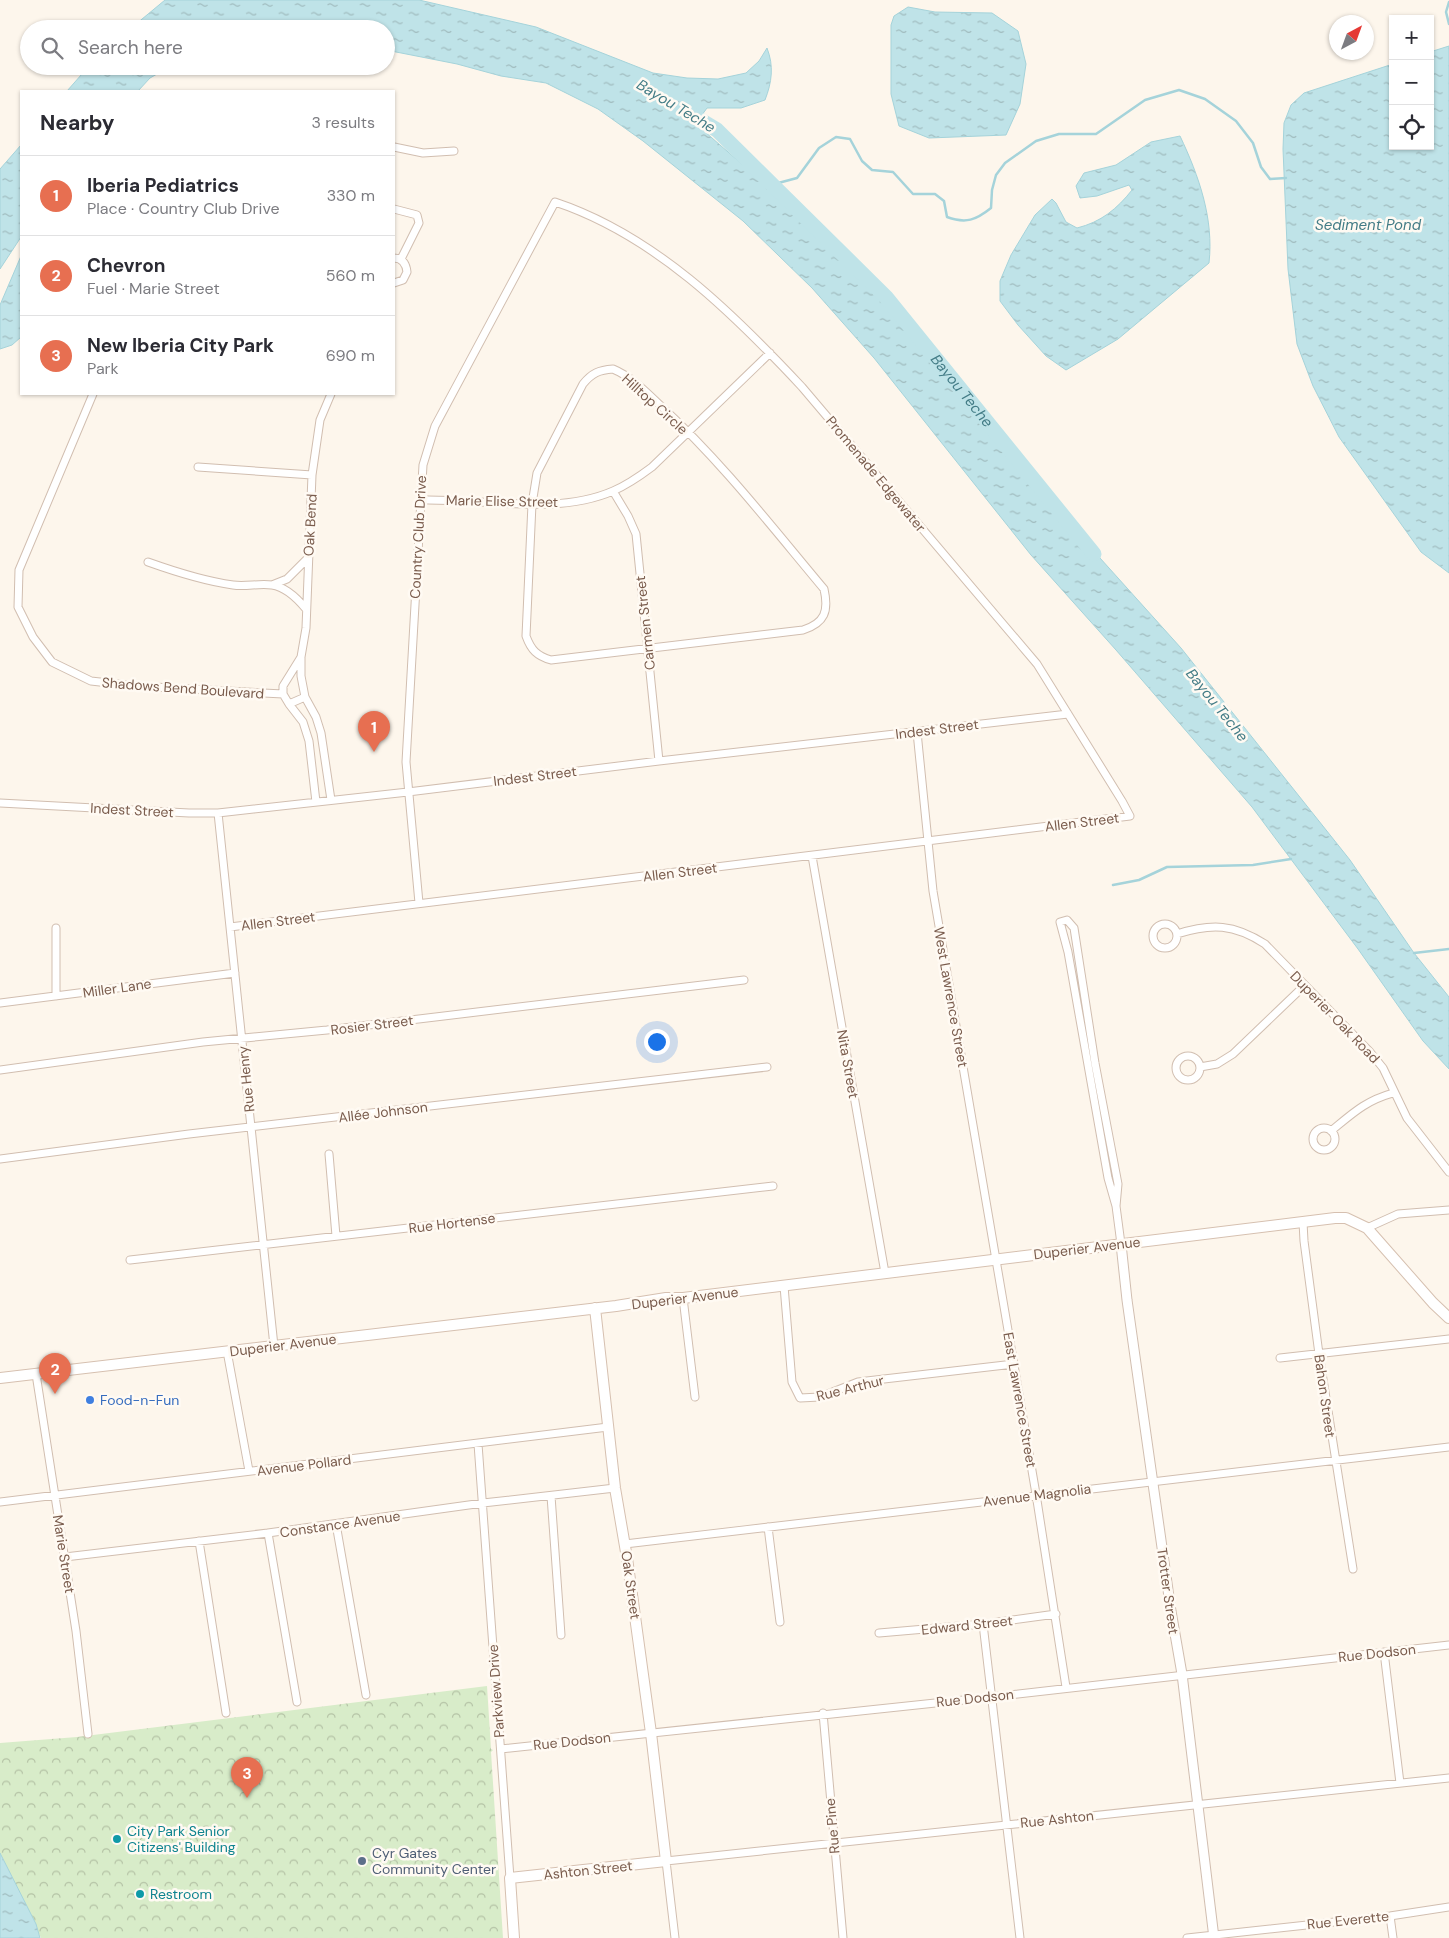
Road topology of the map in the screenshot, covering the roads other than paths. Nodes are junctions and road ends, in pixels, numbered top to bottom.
1 (395, 147) edge
2 (454, 151) dead end
3 (555, 202) joint
4 (395, 209) edge
5 (397, 258) edge
6 (395, 283) edge
7 (770, 353) junction
8 (94, 395) edge
9 (331, 395) edge
10 (689, 433) junction
11 (198, 467) dead end
12 (312, 475) junction
13 (613, 491) junction
14 (420, 500) junction
15 (532, 504) junction
16 (308, 558) junction
17 (148, 562) dead end
18 (272, 585) junction
19 (306, 609) junction
20 (648, 648) junction
21 (301, 657) junction
22 (283, 694) junction
23 (305, 697) junction
24 (289, 704) junction
25 (1068, 714) junction
26 (917, 732) junction
27 (659, 761) junction
28 (408, 792) junction
29 (331, 800) junction
30 (0, 802) edge
31 (316, 802) junction
32 (218, 812) junction
33 (1130, 816) joint
34 (928, 841) junction
35 (812, 856) junction
36 (419, 903) junction
37 (230, 927) junction
38 (56, 928) dead end
39 (1177, 934) dead end
40 (1080, 970) junction
41 (1072, 972) junction
42 (235, 973) junction
43 (744, 980) dead end
44 (1304, 986) junction
45 (56, 996) junction
46 (0, 1004) edge
47 (242, 1040) junction
48 (1095, 1063) junction
49 (1087, 1064) junction
50 (1200, 1066) dead end
51 (767, 1067) dead end
52 (0, 1070) edge
53 (1393, 1093) junction
54 (251, 1127) junction
55 (1331, 1131) dead end
56 (329, 1154) dead end
57 (0, 1159) edge
58 (1114, 1160) junction
59 (1105, 1162) junction
60 (1449, 1172) edge
61 (773, 1186) dead end
62 (1116, 1206) junction
63 (1449, 1210) edge
64 (1303, 1222) junction
65 (1367, 1228) junction
66 (336, 1236) junction
67 (1121, 1244) junction
68 (263, 1245) junction
69 (130, 1260) dead end
70 (997, 1260) junction
71 (885, 1273) junction
72 (784, 1286) junction
73 (683, 1298) junction
74 (595, 1308) junction
75 (1449, 1318) edge
76 (1449, 1339) edge
77 (274, 1346) junction
78 (227, 1351) junction
79 (1319, 1354) junction
80 (1280, 1358) dead end
81 (1014, 1364) junction
82 (36, 1374) junction
83 (0, 1378) edge
84 (695, 1396) dead end
85 (608, 1426) junction
86 (478, 1444) junction
87 (1449, 1447) edge
88 (1335, 1460) junction
89 (248, 1471) junction
90 (1153, 1481) junction
91 (615, 1488) junction
92 (1036, 1494) junction
93 (55, 1495) junction
94 (551, 1496) junction
95 (0, 1502) edge
96 (483, 1503) junction
97 (336, 1524) junction
98 (768, 1527) junction
99 (268, 1533) junction
100 (199, 1541) junction
101 (625, 1544) junction
102 (65, 1557) junction
103 (1352, 1569) dead end
104 (1056, 1614) junction
105 (780, 1622) dead end
106 (983, 1624) junction
107 (879, 1633) dead end
108 (561, 1634) dead end
109 (1449, 1645) edge
110 (1384, 1652) junction
111 (1182, 1674) junction
112 (1066, 1687) junction
113 (366, 1695) dead end
114 (992, 1696) junction
115 (297, 1702) dead end
116 (226, 1713) dead end
117 (823, 1713) junction
118 (651, 1733) junction
119 (88, 1734) dead end
120 (501, 1748) junction
121 (1449, 1778) edge
122 (1400, 1783) junction
123 (1197, 1805) junction
124 (1007, 1824) junction
125 (834, 1844) junction
126 (666, 1861) junction
127 (510, 1878) junction
128 (1449, 1907) edge
129 (1390, 1916) junction
130 (1214, 1936) edge
131 (514, 1938) edge
132 (675, 1938) edge
133 (844, 1938) edge
134 (1020, 1938) edge
135 (1186, 1938) edge
136 (1393, 1938) edge

1 - 2 street
3 - 7 street, Promenade Edgewater
3 - 14 street, Country Club Drive
4 - 5 street
5 - 6 street
7 - 10 street, Marie Elise Street
7 - 25 street, Promenade Edgewater
8 - 22 street, Shadows Bend Boulevard
9 - 12 street, Oak Bend
10 - 13 street, Marie Elise Street
10 - 15 street, Hilltop Circle
10 - 20 street, Hilltop Circle
11 - 12 street
12 - 16 street, Oak Bend
13 - 15 street, Marie Elise Street
13 - 20 street, Carmen Street
14 - 15 street, Marie Elise Street
14 - 28 street, Country Club Drive
15 - 20 street, Hilltop Circle
16 - 18 street
16 - 19 street, Oak Bend
17 - 18 street
18 - 19 street
19 - 21 street, Oak Bend
20 - 27 street, Carmen Street
21 - 22 street, Oak Bend
21 - 23 street, Oak Bend
22 - 24 street
23 - 24 street
23 - 29 street, Oak Bend
24 - 31 street
25 - 26 street, Indest Street
25 - 33 street, Promenade Edgewater
26 - 27 street, Indest Street
26 - 34 street, West Lawrence Street
27 - 28 street, Indest Street
28 - 29 street, Indest Street
28 - 36 street, Country Club Drive
29 - 31 street, Indest Street
30 - 32 street, Indest Street
31 - 32 street, Indest Street
32 - 37 street, Rue Henry
33 - 34 street, Allen Street
34 - 35 street, Allen Street
34 - 70 street, West Lawrence Street
35 - 36 street, Allen Street
35 - 71 street, Nita Street
36 - 37 street, Allen Street
37 - 42 street, Rue Henry
38 - 45 street
39 - 44 street, Duperier Oak Road
40 - 41 street
40 - 41 street
40 - 48 street
41 - 49 street
42 - 45 street, Miller Lane
42 - 47 street, Rue Henry
43 - 47 street, Rosier Street
44 - 50 street
44 - 53 street, Duperier Oak Road
45 - 46 street, Miller Lane
47 - 52 street, Rosier Street
47 - 54 street, Rue Henry
48 - 49 street
48 - 58 street
49 - 59 street
51 - 54 street, Allée Johnson
53 - 55 street
53 - 60 street, Duperier Oak Road
54 - 57 street, Allée Johnson
54 - 68 street, Rue Henry
56 - 66 street
58 - 59 street
58 - 62 street
59 - 62 street
61 - 66 street, Rue Hortense
62 - 67 street
63 - 65 street
64 - 65 main road, Duperier Avenue
64 - 67 main road, Duperier Avenue
64 - 79 street, Bahon Street
65 - 75 main road
66 - 68 street, Rue Hortense
67 - 70 main road, Duperier Avenue
67 - 90 street, Trotter Street
68 - 69 street, Rue Hortense
68 - 77 street, Rue Henry
70 - 71 main road, Duperier Avenue
70 - 81 street, East Lawrence Street
71 - 72 main road, Duperier Avenue
72 - 73 main road, Duperier Avenue
72 - 81 street, Rue Arthur
73 - 74 main road, Duperier Avenue
73 - 84 street
74 - 77 main road, Duperier Avenue
74 - 85 main road, Oak Street
76 - 79 street
77 - 78 main road, Duperier Avenue
78 - 82 main road, Duperier Avenue
78 - 89 street
79 - 80 street
79 - 88 street, Bahon Street
81 - 92 street, East Lawrence Street
82 - 83 main road, Duperier Avenue
82 - 93 street, Marie Street
85 - 86 street, Avenue Pollard
85 - 91 main road, Oak Street
86 - 89 street, Avenue Pollard
86 - 96 street, Parkview Drive
87 - 88 street, Avenue Magnolia
88 - 90 street, Avenue Magnolia
88 - 103 street, Bahon Street
89 - 93 street, Avenue Pollard
90 - 92 street, Avenue Magnolia
90 - 111 street, Trotter Street
91 - 94 street, Constance Avenue
91 - 101 main road, Oak Street
92 - 98 street, Avenue Magnolia
92 - 104 street, East Lawrence Street
93 - 95 street, Avenue Pollard
93 - 102 street, Marie Street
94 - 96 street, Constance Avenue
94 - 108 street
96 - 97 street, Constance Avenue
96 - 120 street, Parkview Drive
97 - 99 street, Constance Avenue
97 - 113 street
98 - 101 street, Avenue Magnolia
98 - 105 street
99 - 100 street, Constance Avenue
99 - 115 street
100 - 102 street, Constance Avenue
100 - 116 street
101 - 118 main road, Oak Street
102 - 119 street, Marie Street
104 - 106 street, Edward Street
104 - 112 street, East Lawrence Street
106 - 107 street, Edward Street
106 - 114 street
109 - 110 street, Rue Dodson
110 - 111 street, Rue Dodson
110 - 122 street
111 - 112 street, Rue Dodson
111 - 123 street, Trotter Street
112 - 114 street, Rue Dodson
114 - 117 street, Rue Dodson
114 - 124 street
117 - 118 street, Rue Dodson
117 - 125 street, Rue Pine
118 - 120 street, Rue Dodson
118 - 126 main road, Oak Street
120 - 127 street, Parkview Drive
121 - 122 street, Rue Ashton
122 - 123 street, Rue Ashton
123 - 124 street, Rue Ashton
123 - 130 street, Trotter Street
124 - 125 street, Rue Ashton
124 - 134 street
125 - 126 street, Rue Ashton
125 - 133 street, Rue Pine
126 - 127 main road, Ashton Street
126 - 132 street
127 - 131 main road, Parkview Drive
128 - 129 street, Rue Everette
129 - 130 street, Rue Everette
129 - 136 street
130 - 135 street, Rue Everette

